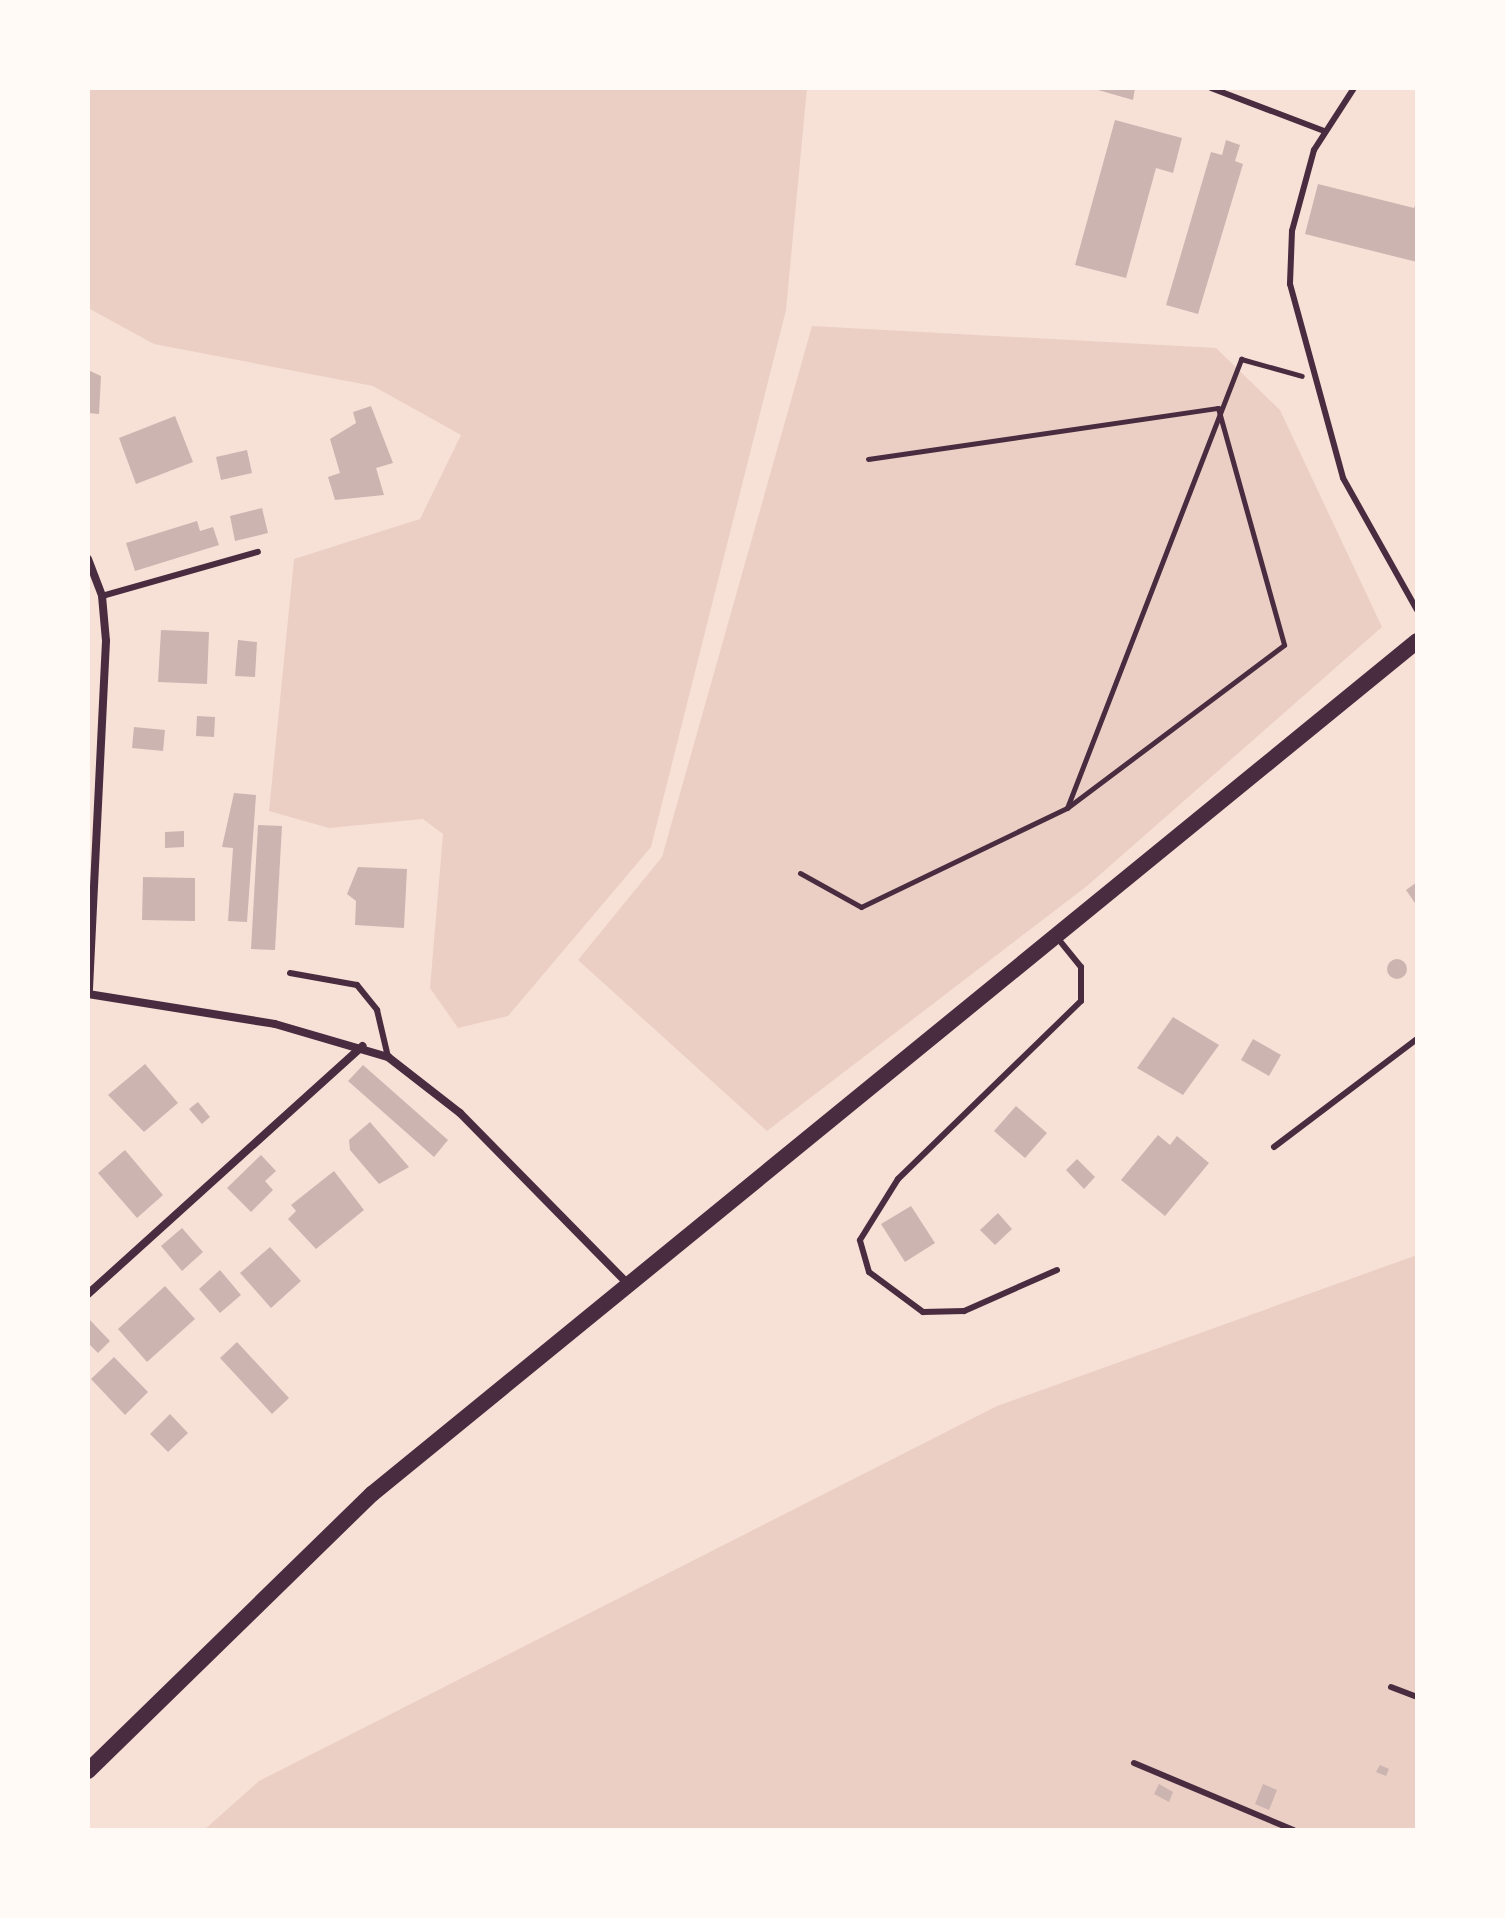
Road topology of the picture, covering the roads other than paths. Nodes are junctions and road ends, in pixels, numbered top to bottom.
1 (1211, 88) edge
2 (1354, 88) edge
3 (1324, 131) junction
4 (258, 552) dead end
5 (88, 559) edge
6 (102, 596) junction
7 (1417, 610) edge
8 (1417, 641) edge
9 (1059, 940) junction
10 (290, 973) dead end
11 (89, 994) edge
12 (1417, 1039) edge
13 (362, 1046) junction
14 (388, 1057) junction
15 (1274, 1147) dead end
16 (1057, 1270) dead end
17 (626, 1282) junction
18 (88, 1294) edge
19 (1391, 1687) dead end
20 (1417, 1697) edge
21 (1134, 1763) dead end
22 (88, 1771) edge
23 (1293, 1830) edge

1 - 3 lane
2 - 3 lane
3 - 7 lane
4 - 6 lane
5 - 6 street
6 - 11 street
8 - 9 main road
9 - 16 lane
9 - 17 main road
10 - 14 lane
11 - 13 street
12 - 15 lane
13 - 14 street
13 - 18 street
14 - 17 street
17 - 22 main road
19 - 20 lane
21 - 23 lane

